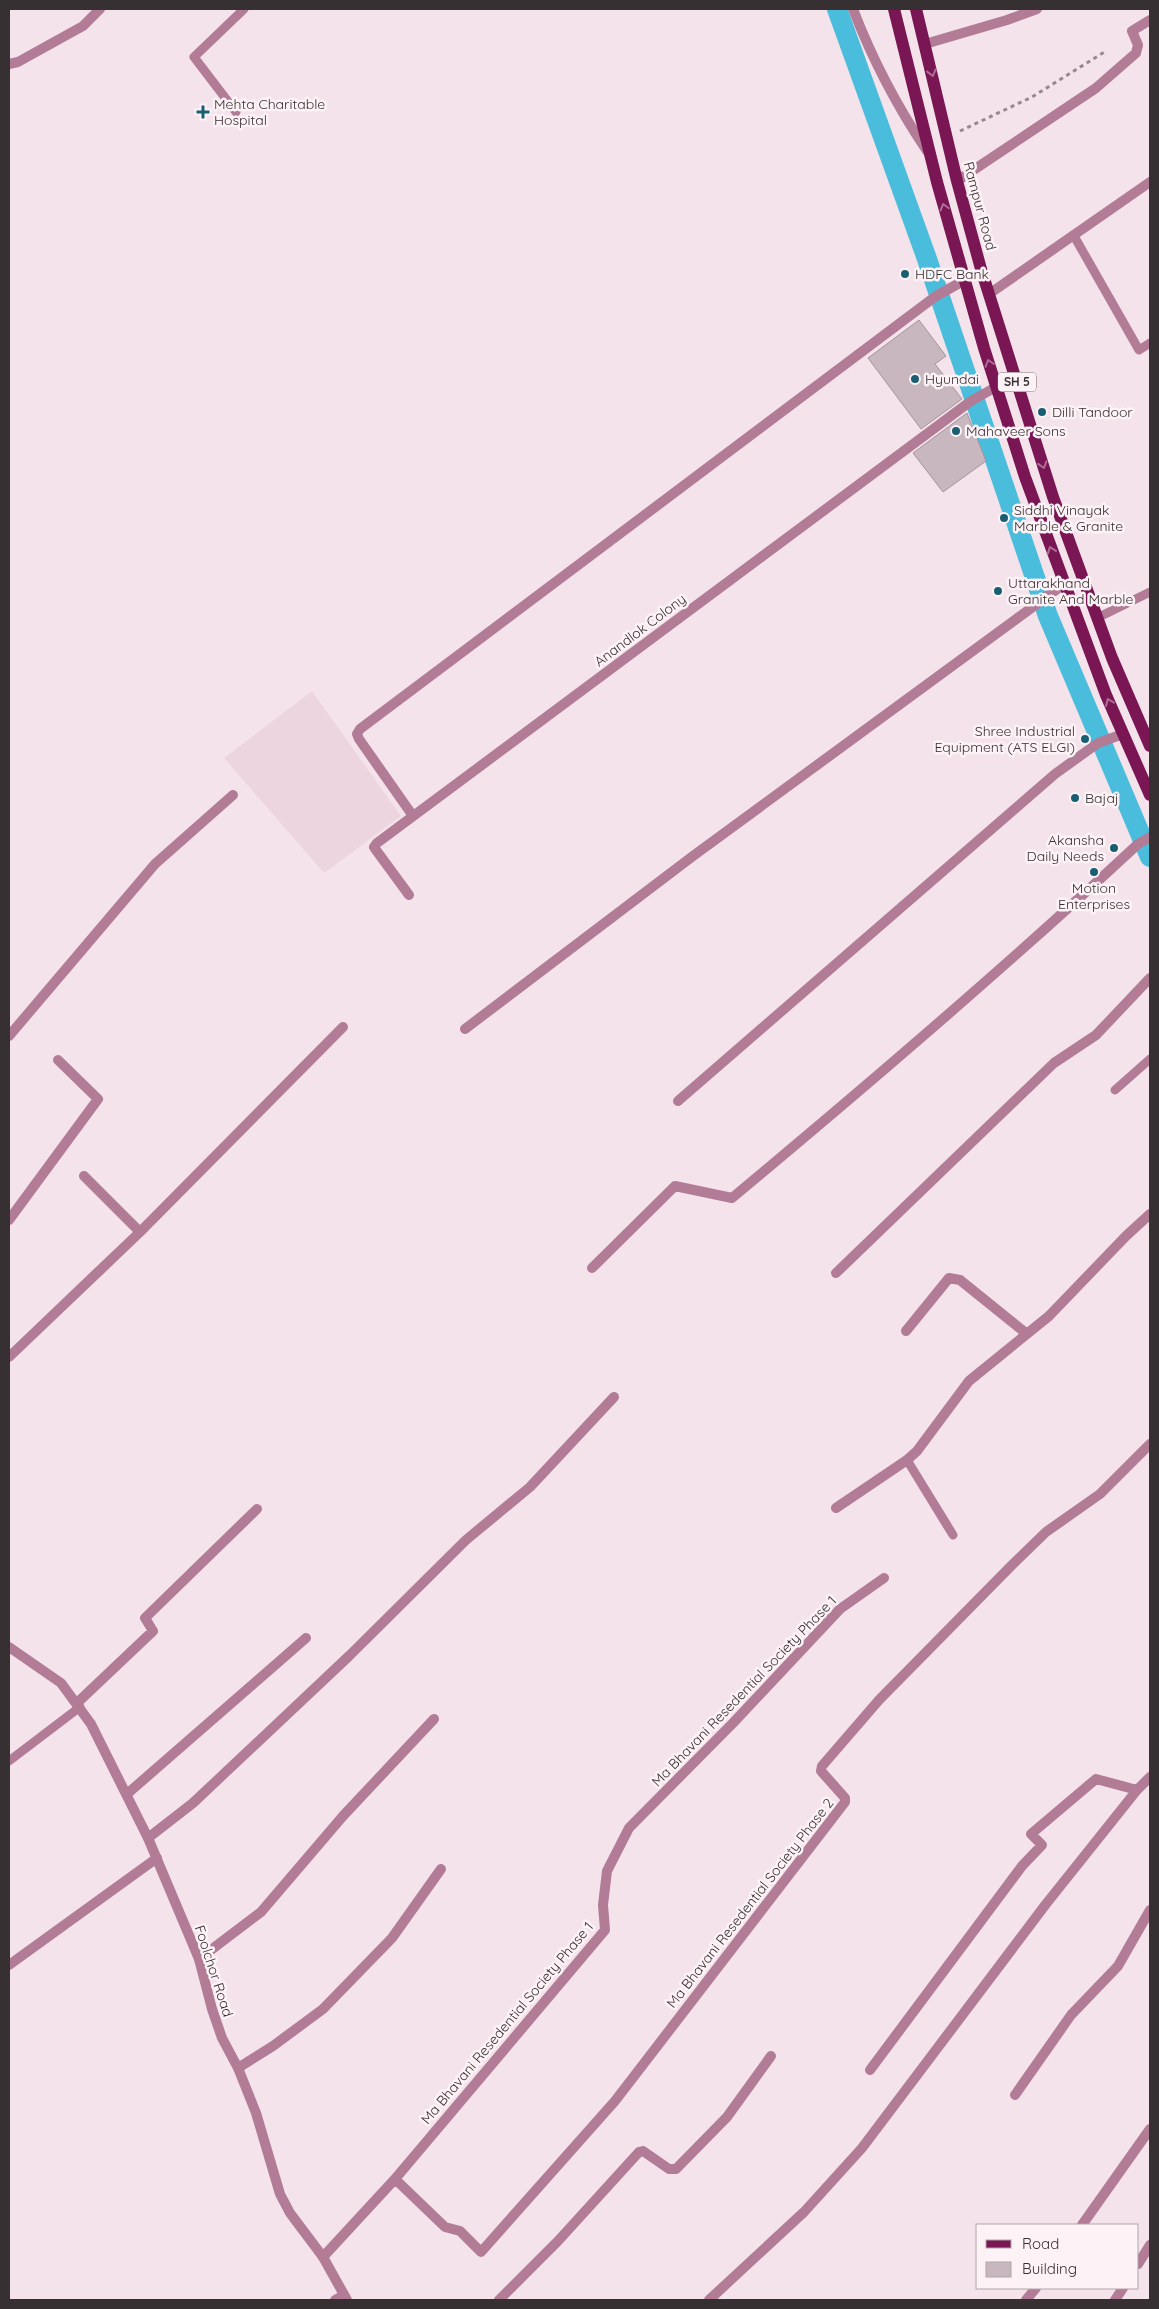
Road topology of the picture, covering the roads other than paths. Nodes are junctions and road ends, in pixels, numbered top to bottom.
1 (100, 9) edge
2 (244, 9) edge
3 (853, 9) edge
4 (894, 9) edge
5 (916, 9) edge
6 (1037, 9) edge
7 (1150, 20) edge
8 (925, 44) junction
9 (9, 64) edge
10 (236, 112) dead end
11 (931, 157) junction
12 (957, 181) junction
13 (1150, 182) edge
14 (1074, 236) junction
15 (965, 280) junction
16 (990, 294) junction
17 (1150, 343) edge
18 (996, 387) junction
19 (1064, 584) junction
20 (1150, 592) edge
21 (1097, 618) junction
22 (1123, 734) junction
23 (1150, 746) edge
24 (233, 795) dead end
25 (1150, 795) edge
26 (413, 816) junction
27 (1150, 837) edge
28 (409, 894) dead end
29 (1150, 978) edge
30 (343, 1027) dead end
31 (465, 1028) dead end
32 (9, 1036) edge
33 (1150, 1059) edge
34 (58, 1060) dead end
35 (1114, 1090) dead end
36 (678, 1100) dead end
37 (84, 1176) dead end
38 (1150, 1214) edge
39 (9, 1220) edge
40 (140, 1232) junction
41 (592, 1268) dead end
42 (836, 1273) dead end
43 (906, 1331) dead end
44 (1027, 1334) junction
45 (9, 1357) edge
46 (614, 1397) dead end
47 (1150, 1444) edge
48 (907, 1460) junction
49 (836, 1508) dead end
50 (257, 1509) dead end
51 (953, 1535) dead end
52 (884, 1578) dead end
53 (306, 1638) dead end
54 (9, 1648) edge
55 (78, 1705) junction
56 (434, 1719) dead end
57 (9, 1761) edge
58 (1150, 1777) edge
59 (1137, 1790) junction
60 (127, 1794) junction
61 (148, 1838) junction
62 (157, 1858) junction
63 (441, 1868) dead end
64 (1150, 1910) edge
65 (199, 1959) junction
66 (9, 1965) edge
67 (771, 2056) dead end
68 (238, 2068) junction
69 (870, 2070) dead end
70 (1015, 2095) dead end
71 (1150, 2129) edge
72 (396, 2179) junction
73 (1083, 2224) edge
74 (1150, 2245) edge
75 (323, 2257) junction
76 (1139, 2262) edge
77 (1035, 2289) edge
78 (1122, 2289) edge
79 (342, 2298) edge
80 (498, 2300) edge
81 (709, 2300) edge
82 (1026, 2300) edge
83 (1115, 2300) edge

1 - 9 street
2 - 10 lane
3 - 11 street
4 - 11 main road
5 - 8 main road, Rampur Road / SH 5
6 - 8 street
7 - 12 street
8 -> 12 main road, Rampur Road / SH 5
15 -> 11 main road
12 - 16 main road, Rampur Road / SH 5
13 - 14 street
14 - 16 street
14 - 17 lane
18 -> 15 main road
15 - 26 street
16 -> 21 main road, Rampur Road / SH 5
19 -> 18 main road
18 - 26 street, Anandlok Colony
22 -> 19 main road
19 - 31 street
20 - 21 lane
21 - 23 main road, Rampur Road / SH 5
22 - 25 main road
22 - 36 street
24 - 32 street
26 - 28 street, Anandlok Colony
27 - 41 street
29 - 42 street
30 - 40 street
33 - 35 lane
34 - 39 street
37 - 40 street
38 - 44 street
40 - 45 street
43 - 44 street
44 - 48 street
46 - 61 street
47 - 72 street, Ma Bhavani Resedential Society Phase 2
48 - 49 street
48 - 51 lane
50 - 55 street
52 - 72 street, Ma Bhavani Resedential Society Phase 1
53 - 60 street
54 - 55 street, Foolchor Road
55 - 57 lane
55 - 60 street, Foolchor Road
56 - 65 street
58 - 59 street
59 - 69 street
59 - 81 street
60 - 61 street, Foolchor Road
61 - 62 street, Foolchor Road
62 - 65 street, Foolchor Road
62 - 66 street
63 - 68 street
64 - 70 street
65 - 68 street, Foolchor Road
67 - 80 street
68 - 75 street, Foolchor Road
71 - 73 street
72 - 75 street, Ma Bhavani Resedential Society Phase 1
74 - 76 street
75 - 79 street, Foolchor Road
77 - 82 street
78 - 83 street

